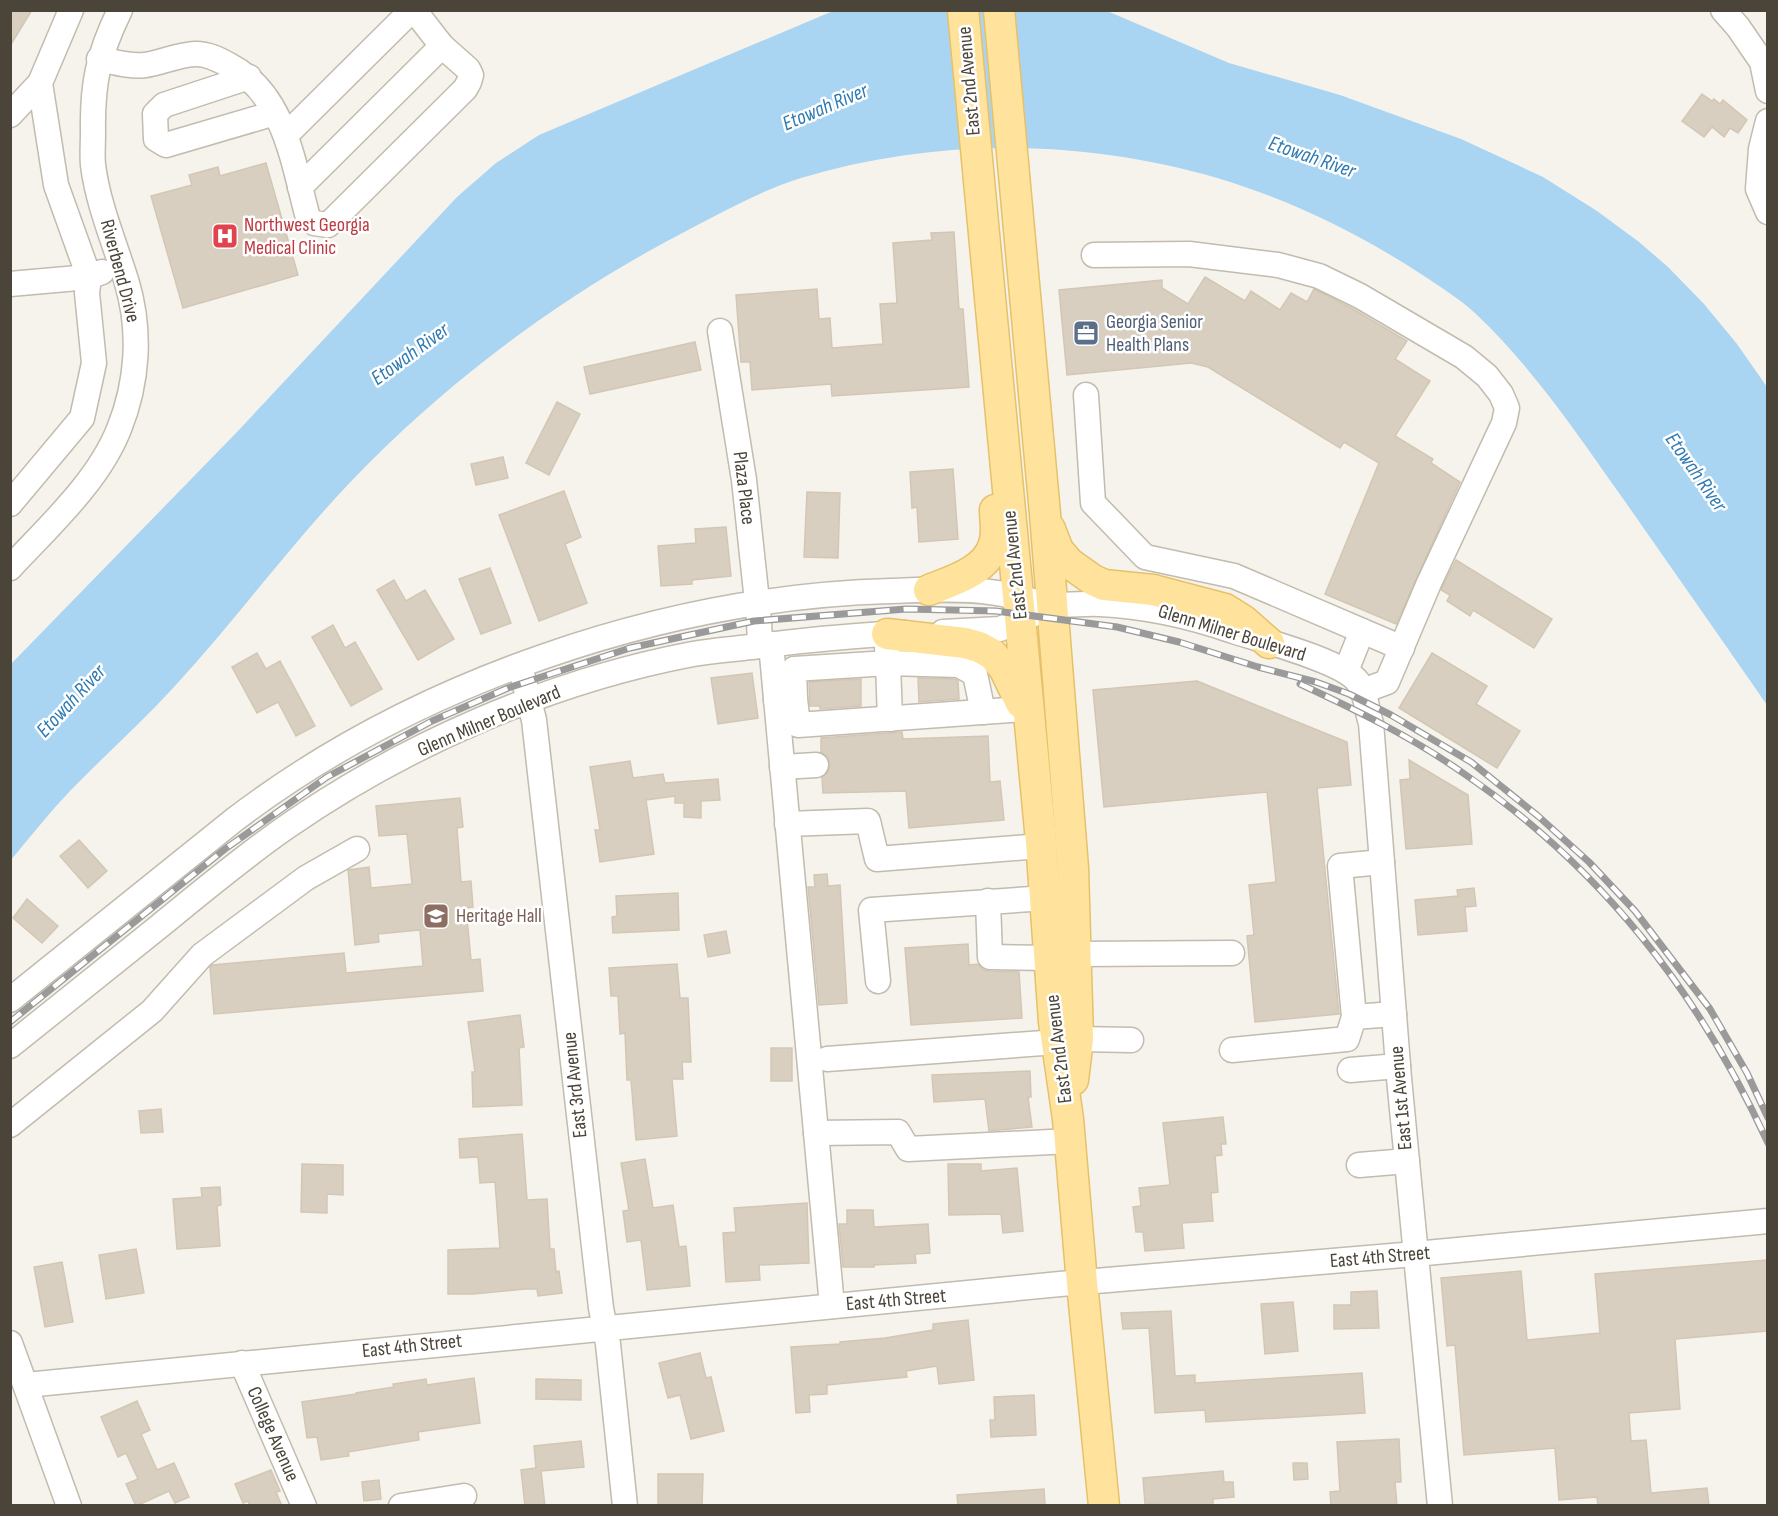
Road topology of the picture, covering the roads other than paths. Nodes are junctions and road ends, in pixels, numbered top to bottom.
1 (71, 10) edge
2 (120, 10) edge
3 (413, 10) edge
4 (963, 10) edge
5 (999, 10) edge
6 (1723, 10) edge
7 (442, 46) junction
8 (99, 59) junction
9 (249, 78) junction
10 (40, 82) junction
11 (1767, 90) edge
12 (275, 113) junction
13 (10, 115) edge
14 (1767, 121) edge
15 (286, 135) junction
16 (300, 187) junction
17 (1767, 212) edge
18 (1094, 255) dead end
19 (121, 265) junction
20 (89, 277) junction
21 (10, 284) edge
22 (720, 331) dead end
23 (1086, 396) dead end
24 (1003, 441) junction
25 (11, 503) edge
26 (1045, 514) junction
27 (10, 568) edge
28 (929, 590) junction
29 (757, 604) junction
30 (1052, 605) junction
31 (1020, 609) junction
32 (1362, 631) junction
33 (1269, 643) junction
34 (765, 645) junction
35 (1402, 648) junction
36 (887, 649) junction
37 (520, 666) junction
38 (1346, 671) junction
39 (1363, 691) junction
40 (785, 699) junction
41 (529, 700) junction
42 (983, 712) junction
43 (1026, 716) junction
44 (890, 719) junction
45 (816, 765) dead end
46 (782, 767) junction
47 (787, 824) junction
48 (1041, 846) junction
49 (357, 849) dead end
50 (1382, 862) junction
51 (1046, 898) junction
52 (988, 901) junction
53 (1232, 953) dead end
54 (1063, 956) junction
55 (878, 981) dead end
56 (10, 1000) edge
57 (1394, 1014) junction
58 (1354, 1017) junction
59 (1067, 1040) junction
60 (1131, 1040) dead end
61 (10, 1046) edge
62 (1232, 1050) dead end
63 (827, 1059) dead end
64 (1398, 1066) junction
65 (1350, 1070) dead end
66 (10, 1125) edge
67 (1069, 1130) junction
68 (816, 1133) junction
69 (1407, 1161) junction
70 (1359, 1165) dead end
71 (1767, 1221) edge
72 (1415, 1254) junction
73 (1082, 1283) junction
74 (832, 1306) junction
75 (604, 1327) junction
76 (10, 1343) edge
77 (242, 1363) junction
78 (26, 1384) junction
79 (464, 1496) dead end
80 (69, 1506) edge
81 (304, 1506) edge
82 (401, 1506) edge
83 (625, 1506) edge
84 (1104, 1506) edge
85 (1440, 1506) edge

1 - 10 street
2 - 8 street, Riverbend Drive
3 - 7 street
3 - 15 street
4 - 24 main road, East 2nd Avenue
5 - 26 main road, East 2nd Avenue
6 - 11 street
7 - 16 street
7 - 16 street
8 - 9 street
8 - 19 street, Riverbend Drive
9 - 12 street
9 - 12 street
10 - 13 street
10 - 20 street
12 - 15 street
14 - 17 street
15 - 16 street
18 - 35 street
19 - 20 street
19 - 27 street, Riverbend Drive
20 - 21 street
20 - 25 street
22 - 29 street, Plaza Place
23 - 32 street
24 - 28 main road
24 - 31 main road, East 2nd Avenue
26 - 30 main road, East 2nd Avenue
26 - 33 main road
28 - 29 street, Glenn Milner Boulevard
28 - 31 street, Glenn Milner Boulevard
29 - 34 street, Plaza Place
29 - 37 street, Glenn Milner Boulevard
30 - 31 street, Glenn Milner Boulevard
30 - 33 street, Glenn Milner Boulevard
30 - 54 main road, East 2nd Avenue
31 - 36 street, Glenn Milner Boulevard
31 - 43 main road, East 2nd Avenue
32 - 35 street
32 - 38 street
33 - 38 street, Glenn Milner Boulevard
34 - 36 street, Glenn Milner Boulevard
34 - 40 street, Plaza Place
34 - 41 street, Glenn Milner Boulevard
35 - 39 street
36 - 40 street
36 - 42 street
36 - 43 main road
36 - 44 street
37 - 41 street, East 3rd Avenue
37 - 56 street, Glenn Milner Boulevard
38 - 39 street, Glenn Milner Boulevard
39 - 50 street, East 1st Avenue
40 - 44 street
40 - 46 street
41 - 61 street, Glenn Milner Boulevard
41 - 75 street, East 3rd Avenue
42 - 43 street
42 - 44 street
43 - 48 main road, East 2nd Avenue
45 - 46 street
46 - 47 street
47 - 48 street
47 - 68 street
48 - 51 main road, East 2nd Avenue
49 - 66 street
50 - 57 street, East 1st Avenue
50 - 58 street
51 - 52 street
51 - 54 main road, East 2nd Avenue
52 - 54 street
52 - 55 street
53 - 54 street
54 - 59 main road, East 2nd Avenue
57 - 58 street
57 - 64 street, East 1st Avenue
58 - 62 street
59 - 60 street
59 - 63 street
59 - 67 main road, East 2nd Avenue
64 - 65 street
64 - 69 street, East 1st Avenue
67 - 68 street
67 - 73 main road, East 2nd Avenue
68 - 74 street
69 - 70 street
69 - 72 street, East 1st Avenue
71 - 72 street, East 4th Street
72 - 73 street, East 4th Street
72 - 85 street, East 1st Avenue
73 - 74 street, East 4th Street
73 - 84 main road, East 2nd Avenue
74 - 75 street, East 4th Street
75 - 77 street, East 4th Street
75 - 83 street, East 3rd Avenue
76 - 78 street
77 - 78 street, East 4th Street
77 - 81 street, College Avenue
78 - 80 street
79 - 82 street

